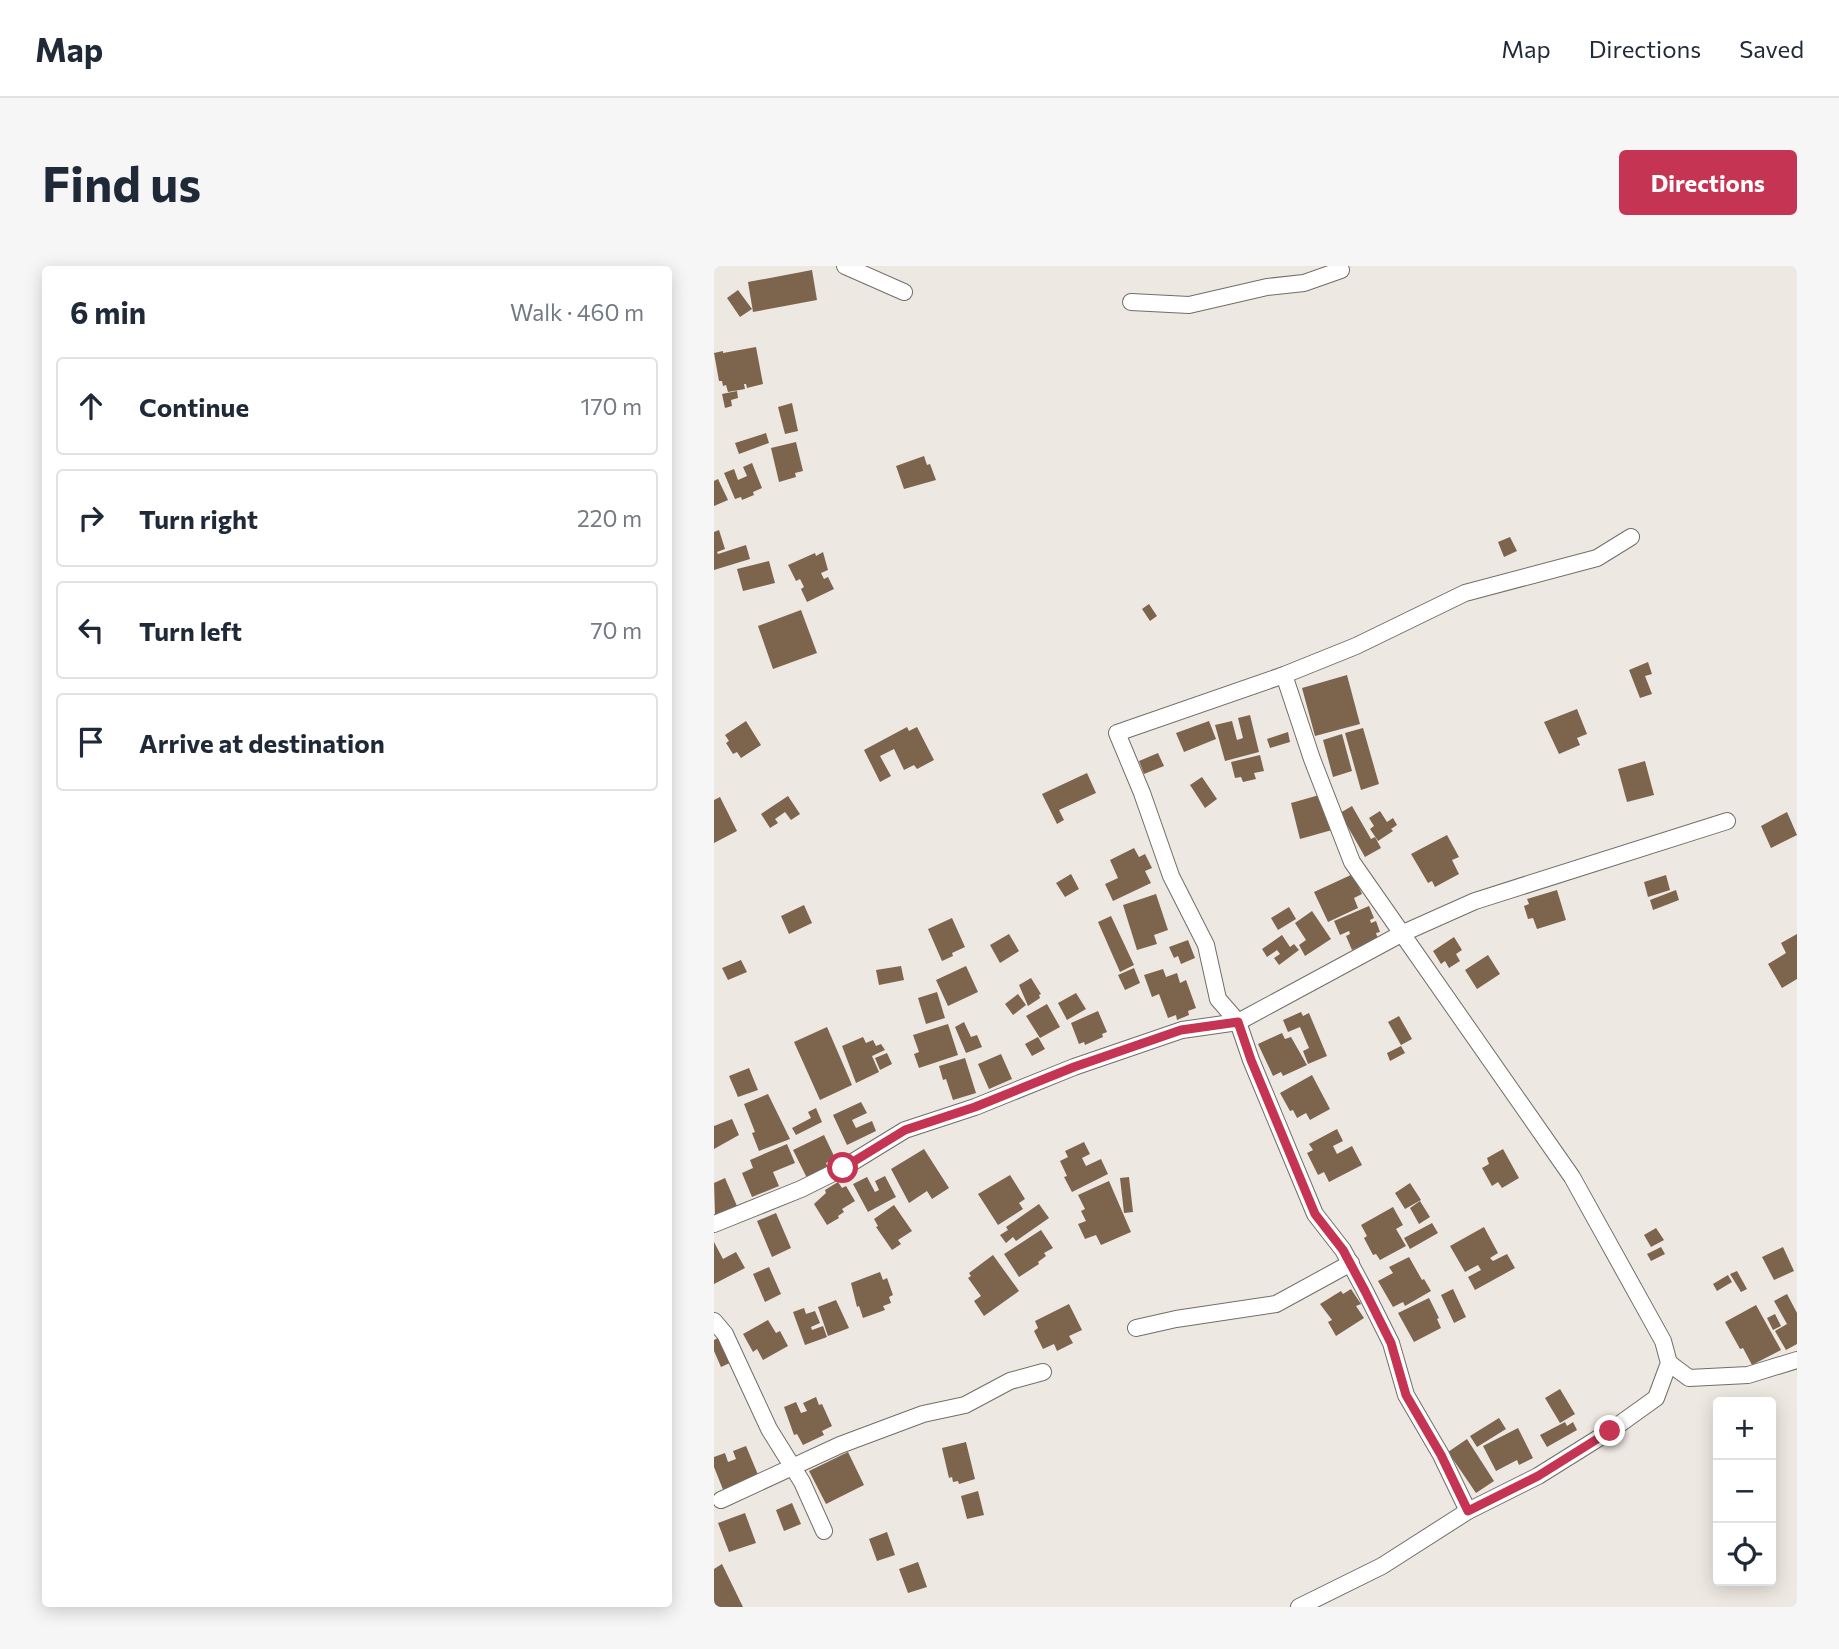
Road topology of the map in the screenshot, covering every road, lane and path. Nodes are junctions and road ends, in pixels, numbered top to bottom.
1 (845, 266) edge
2 (1341, 270) dead end
3 (904, 292) dead end
4 (1131, 302) dead end
5 (1631, 537) dead end
6 (1284, 675) junction
7 (1727, 821) dead end
8 (1401, 934) junction
9 (1238, 1022) junction
10 (714, 1224) edge
11 (1351, 1263) junction
12 (714, 1321) edge
13 (1136, 1328) dead end
14 (1797, 1360) edge
15 (1669, 1363) junction
16 (1043, 1372) dead end
17 (794, 1468) junction
18 (721, 1500) dead end
19 (1468, 1511) junction
20 (824, 1531) dead end
21 (1299, 1607) edge

1 - 3 street
2 - 4 street
5 - 6 street
6 - 8 street
6 - 9 street
7 - 8 street
8 - 9 street
8 - 15 street
9 - 10 street
9 - 11 street
11 - 13 street
11 - 19 street
12 - 17 street
14 - 15 street
15 - 19 street
16 - 17 street
17 - 18 street
17 - 20 street
19 - 21 street

